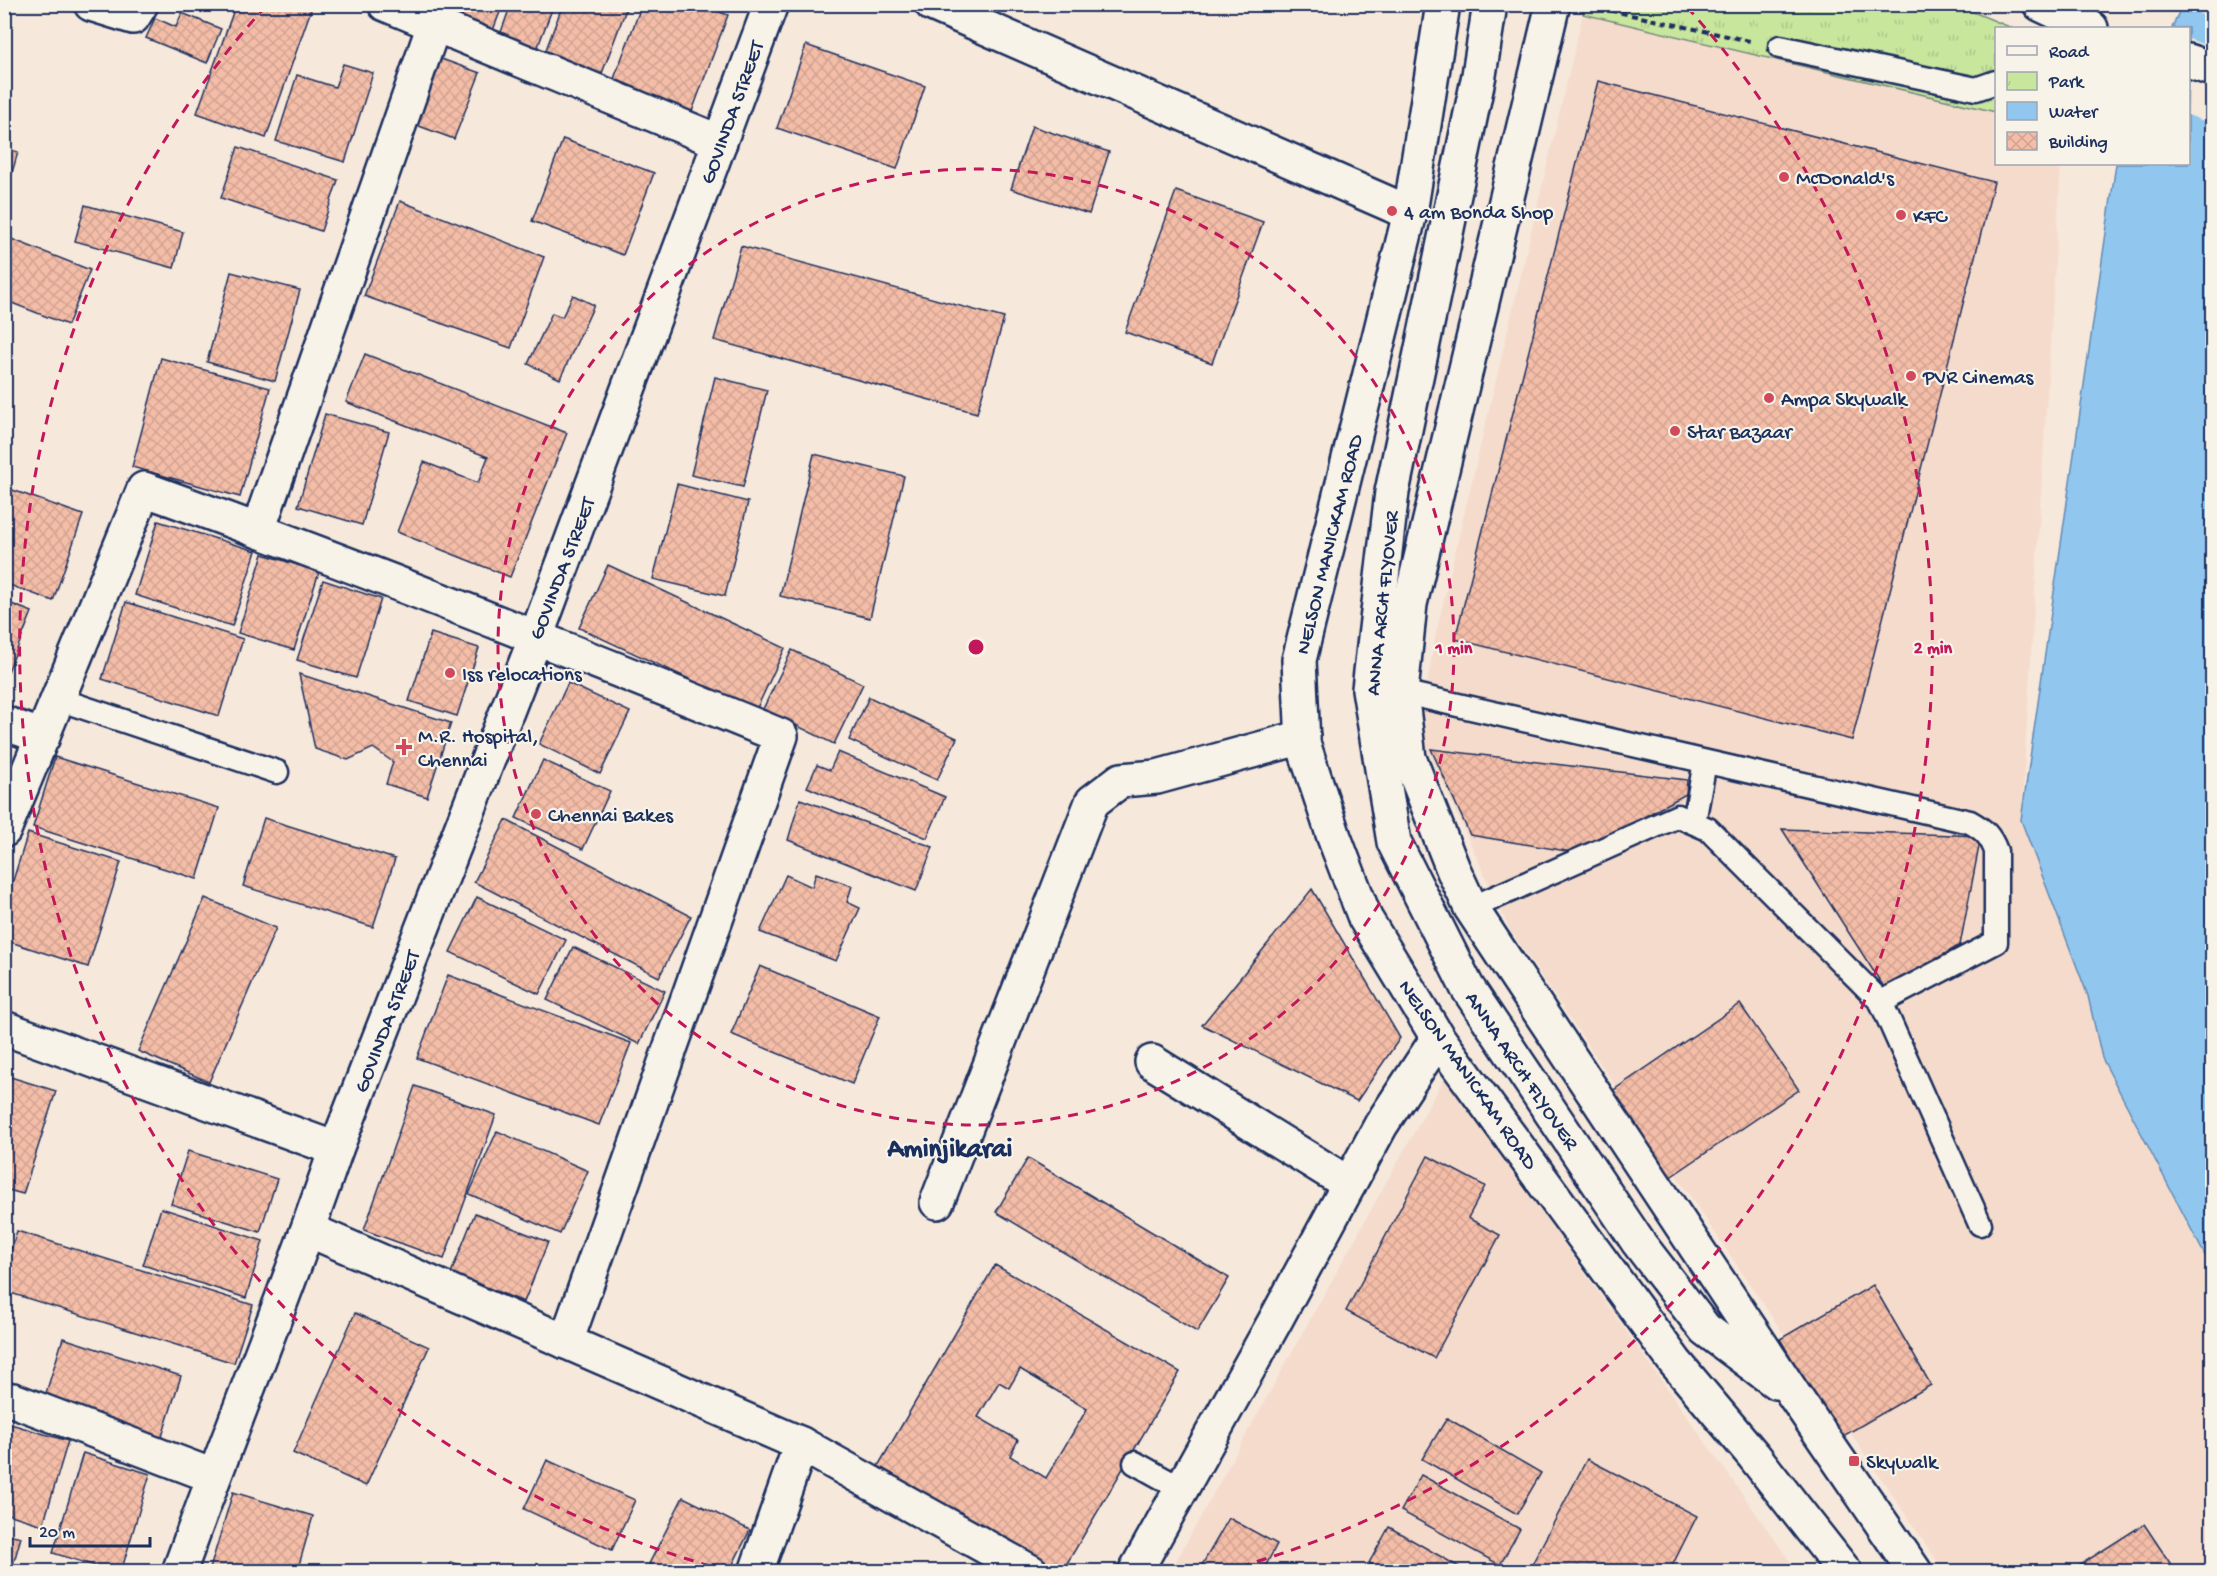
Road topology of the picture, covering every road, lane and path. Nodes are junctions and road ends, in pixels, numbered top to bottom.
1 (91, 4) edge
2 (141, 4) edge
3 (386, 4) edge
4 (771, 4) edge
5 (932, 4) edge
6 (1443, 4) edge
7 (1490, 4) edge
8 (1553, 4) edge
9 (1581, 4) edge
10 (2040, 4) edge
11 (434, 25) junction
12 (2089, 27) edge
13 (1780, 47) joint
14 (2190, 62) edge
15 (2212, 69) edge
16 (1995, 82) edge
17 (720, 142) junction
18 (1410, 213) junction
19 (258, 530) junction
20 (536, 636) junction
21 (1401, 692) junction
22 (58, 699) junction
23 (4, 723) edge
24 (1303, 736) junction
25 (43, 737) junction
26 (1705, 762) junction
27 (277, 772) dead end
28 (1694, 822) junction
29 (4, 830) edge
30 (1471, 908) junction
31 (1881, 1002) junction
32 (4, 1028) edge
33 (1438, 1038) junction
34 (1152, 1062) dead end
35 (336, 1149) junction
36 (1349, 1184) junction
37 (937, 1202) dead end
38 (1980, 1224) dead end
39 (309, 1230) junction
40 (566, 1342) junction
41 (1794, 1395) junction
42 (13, 1400) dead end
43 (801, 1444) junction
44 (1135, 1463) dead end
45 (213, 1476) junction
46 (1180, 1488) junction
47 (179, 1572) edge
48 (756, 1572) edge
49 (1031, 1572) edge
50 (1135, 1572) edge
51 (1845, 1572) edge
52 (1915, 1572) edge

1 - 2 street
3 - 11 street
4 - 17 street, GOVINDA STREET
5 - 18 street
6 - 18 street, NELSON MANICKAM ROAD
7 - 41 street, ANNA ARCH FLYOVER
8 - 21 street
9 - 13 path
10 - 12 street
11 - 17 street
11 - 19 street
13 - 16 lane
14 - 15 street
17 - 20 street, GOVINDA STREET
18 - 24 street, NELSON MANICKAM ROAD
19 - 20 street
19 - 22 street
20 - 35 street, GOVINDA STREET
20 - 40 street
21 - 26 lane
21 - 30 street
22 - 25 street
22 - 27 lane
23 - 25 street
24 - 33 street, NELSON MANICKAM ROAD
24 - 37 street
25 - 29 street
26 - 28 lane
26 - 31 lane
28 - 30 lane
28 - 31 lane
30 - 41 street
31 - 38 lane
32 - 35 street
33 - 36 street
33 - 51 street, NELSON MANICKAM ROAD
34 - 36 street
35 - 39 street, GOVINDA STREET
36 - 46 street
39 - 40 street
39 - 45 street, GOVINDA STREET
40 - 43 street
41 - 52 street
42 - 45 street
43 - 48 street
43 - 49 street
44 - 46 lane
45 - 47 street, GOVINDA STREET
46 - 50 street

